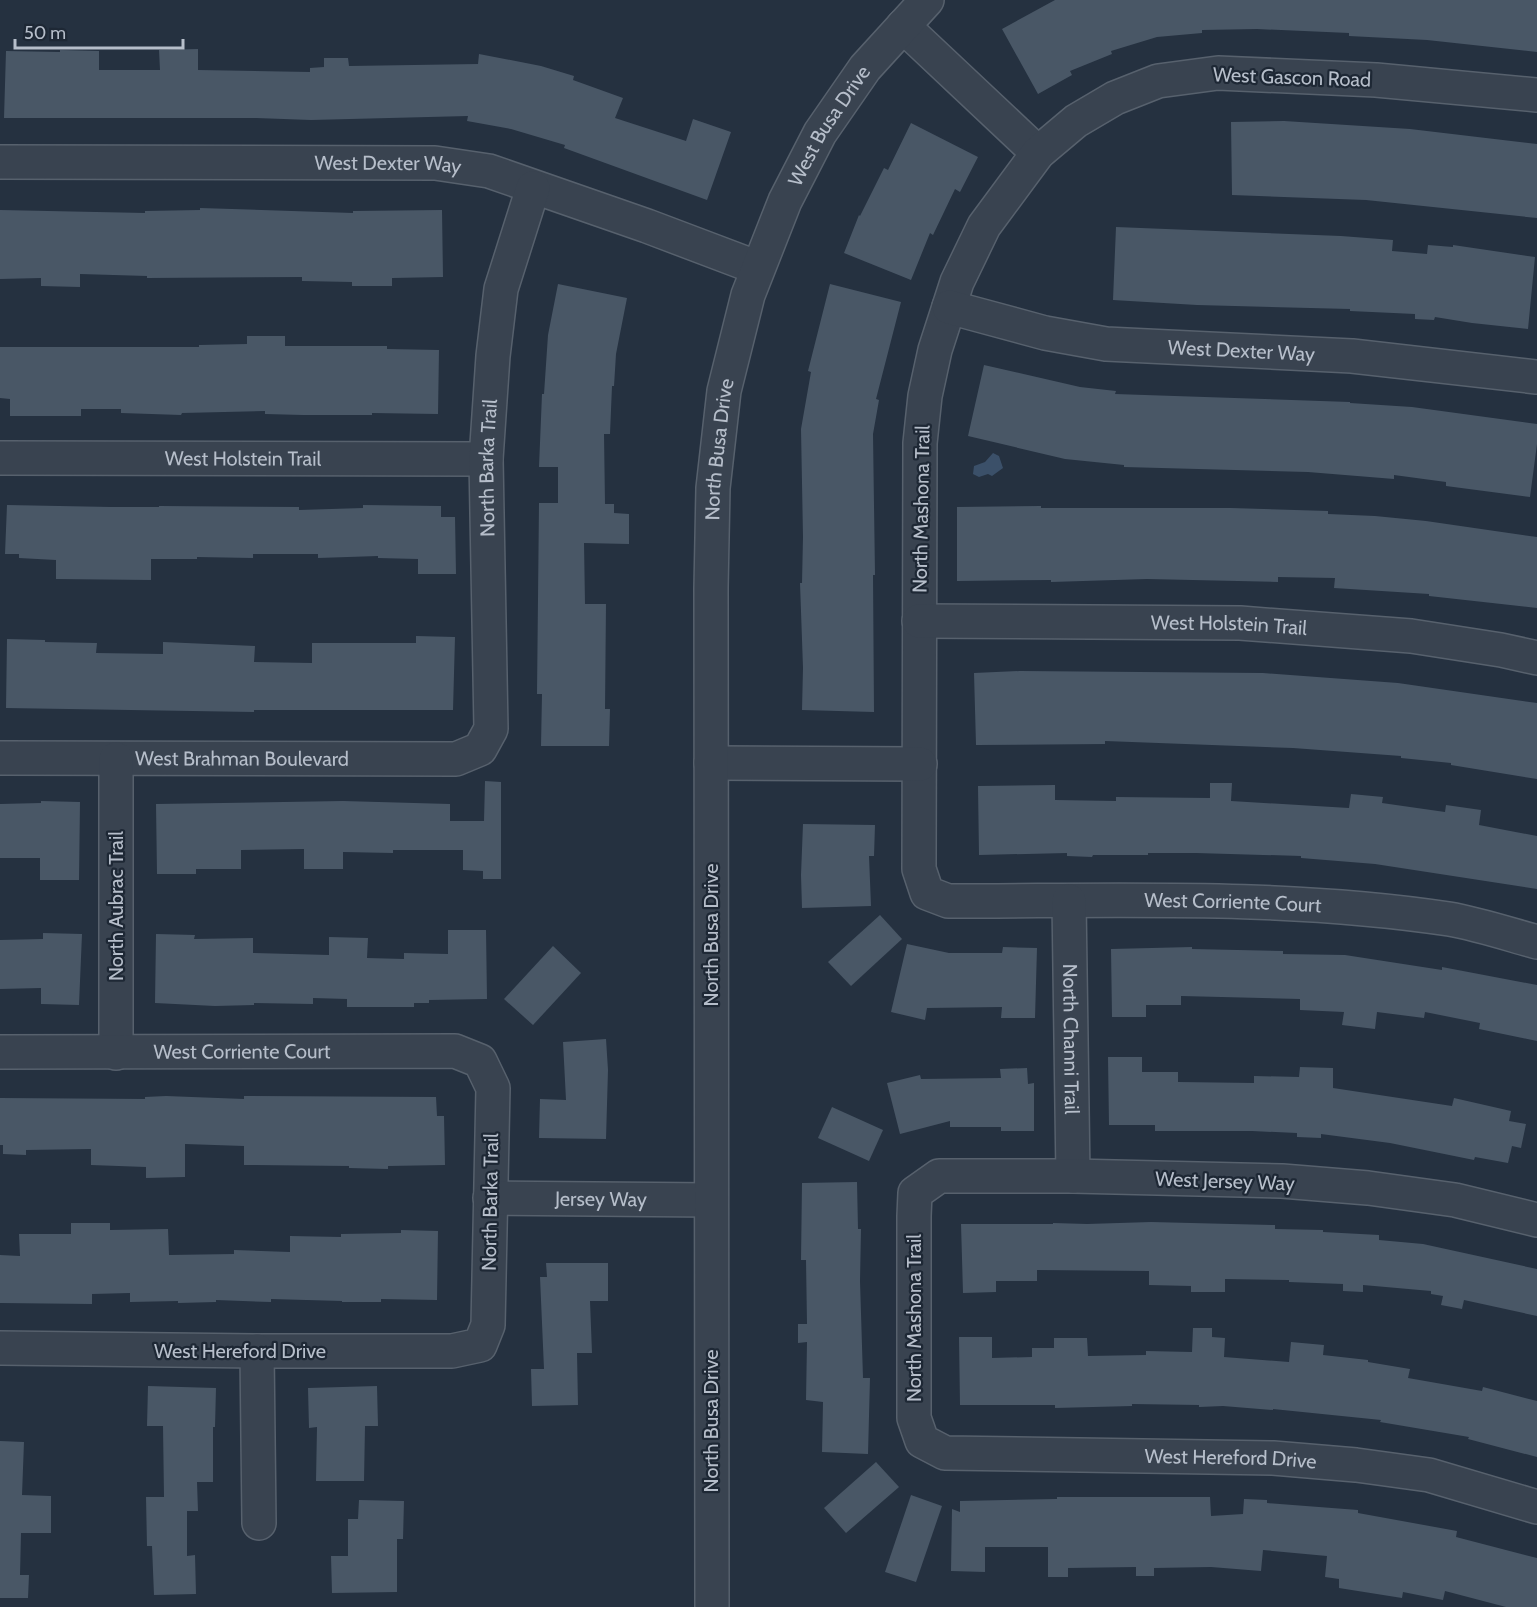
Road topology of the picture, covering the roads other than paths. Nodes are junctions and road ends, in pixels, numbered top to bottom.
1 (927, 0) edge
2 (903, 26) junction
3 (1537, 95) edge
4 (1038, 153) junction
5 (0, 162) edge
6 (533, 188) junction
7 (758, 268) junction
8 (949, 307) junction
9 (1537, 377) edge
10 (0, 458) edge
11 (486, 459) junction
12 (919, 621) junction
13 (1537, 658) edge
14 (480, 749) joint
15 (0, 758) edge
16 (117, 759) junction
17 (711, 763) junction
18 (920, 764) junction
19 (927, 893) joint
20 (1069, 901) junction
21 (1537, 942) edge
22 (0, 1052) edge
23 (117, 1053) junction
24 (480, 1061) joint
25 (1073, 1176) junction
26 (915, 1193) joint
27 (490, 1198) junction
28 (711, 1200) junction
29 (1537, 1220) edge
30 (480, 1345) joint
31 (0, 1348) edge
32 (257, 1352) junction
33 (922, 1441) joint
34 (1537, 1507) edge
35 (259, 1523) dead end
36 (712, 1607) edge

1 - 2 street, West Busa Drive
2 - 4 street
2 - 7 street, West Busa Drive
3 - 4 street, West Gascon Road
4 - 8 street, North Mashona Trail
5 - 6 street, West Dexter Way
6 - 7 street, West Dexter Way
6 - 11 street, North Barka Trail
7 - 17 street, North Busa Drive
8 - 9 street, West Dexter Way
8 - 12 street, North Mashona Trail
10 - 11 street, West Holstein Trail
11 - 14 street, North Barka Trail
12 - 13 street, West Holstein Trail
12 - 18 street, North Mashona Trail
14 - 16 street, West Brahman Boulevard
15 - 16 street, West Brahman Boulevard
16 - 23 street, North Aubrac Trail
17 - 18 street
17 - 28 street, North Busa Drive
18 - 19 street, North Mashona Trail
19 - 20 street, West Corriente Court
20 - 21 street, West Corriente Court
20 - 25 street, North Channi Trail
22 - 23 street, West Corriente Court
23 - 24 street, West Corriente Court
24 - 27 street, North Barka Trail
25 - 26 street, West Jersey Way
25 - 29 street, West Jersey Way
26 - 33 street, North Mashona Trail
27 - 28 street, Jersey Way
27 - 30 street, North Barka Trail
28 - 36 street, North Busa Drive
30 - 32 street, West Hereford Drive
31 - 32 street, West Hereford Drive
32 - 35 street
33 - 34 street, West Hereford Drive

